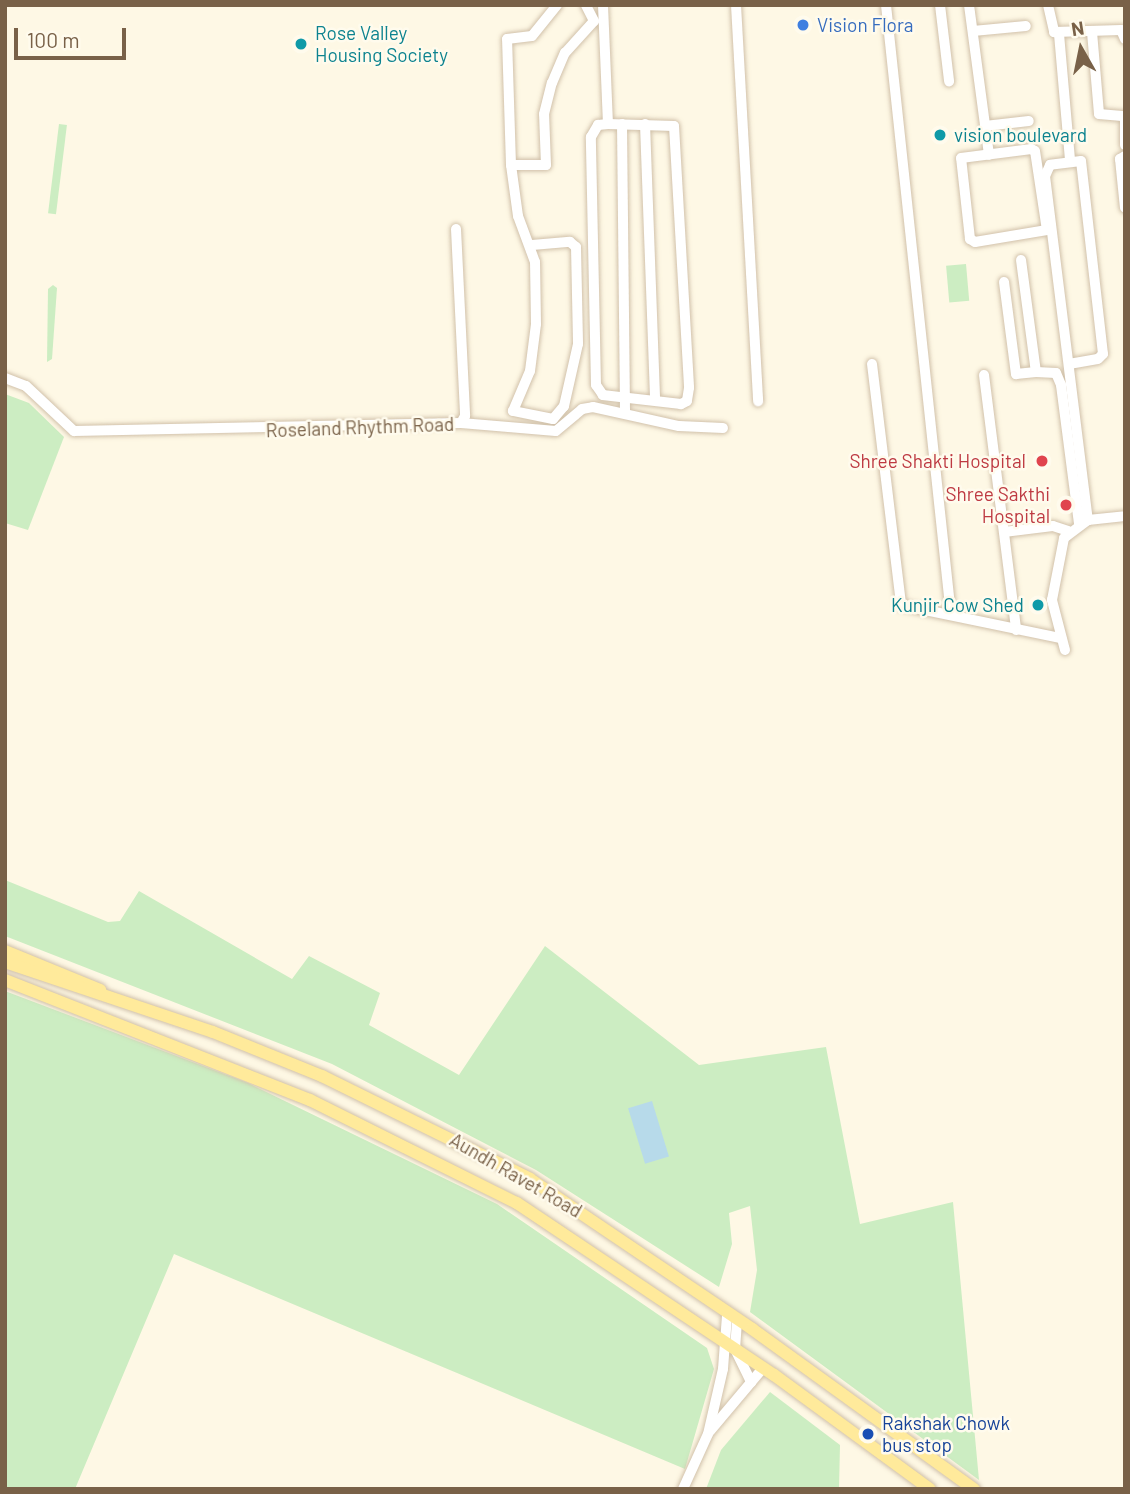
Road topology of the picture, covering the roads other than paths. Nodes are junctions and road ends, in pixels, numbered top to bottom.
1 (557, 5) edge
2 (586, 5) edge
3 (603, 5) edge
4 (736, 5) edge
5 (886, 5) edge
6 (940, 5) edge
7 (970, 5) edge
8 (1048, 5) edge
9 (1026, 26) dead end
10 (973, 31) junction
11 (1092, 32) junction
12 (1059, 34) junction
13 (1125, 39) edge
14 (949, 82) dead end
15 (1123, 116) edge
16 (1029, 121) dead end
17 (608, 124) junction
18 (622, 124) junction
19 (645, 124) junction
20 (985, 126) junction
21 (1125, 145) edge
22 (989, 155) junction
23 (1125, 156) edge
24 (1070, 161) junction
25 (511, 165) junction
26 (1125, 208) edge
27 (456, 229) dead end
28 (532, 245) junction
29 (1021, 260) dead end
30 (1004, 282) dead end
31 (872, 364) dead end
32 (1069, 364) junction
33 (1035, 372) junction
34 (984, 376) dead end
35 (5, 377) edge
36 (626, 396) junction
37 (655, 400) junction
38 (758, 401) dead end
39 (625, 412) junction
40 (461, 423) junction
41 (723, 428) dead end
42 (1125, 516) edge
43 (1084, 522) junction
44 (1068, 531) junction
45 (1004, 532) junction
46 (951, 615) junction
47 (1016, 630) junction
48 (1062, 638) junction
49 (1065, 650) dead end
50 (5, 951) edge
51 (5, 962) edge
52 (5, 980) edge
53 (106, 994) junction
54 (732, 1318) junction
55 (729, 1345) junction
56 (763, 1368) junction
57 (751, 1382) junction
58 (708, 1434) junction
59 (683, 1489) edge
60 (930, 1489) edge
61 (974, 1489) edge

1 - 25 street
2 - 25 street
3 - 17 street
4 - 38 street
5 - 46 street
6 - 14 street
7 - 10 street
8 - 12 street
9 - 10 street
10 - 20 street
11 - 12 street
11 - 13 street
11 - 15 street
12 - 24 street
15 - 21 street
16 - 20 street
17 - 18 street
17 - 36 street
18 - 19 street
18 - 36 street
19 - 37 street
19 - 37 street
20 - 22 street
22 - 22 street
23 - 26 street
24 - 32 street
24 - 32 street
25 - 28 street
27 - 40 street
28 - 28 street
29 - 33 street
30 - 33 street
31 - 46 street
32 - 43 street
33 - 43 street
34 - 45 street
35 - 40 street, Roseland Rhythm Road
36 - 37 street
36 - 39 street
39 - 40 street, Roseland Rhythm Road
39 - 41 street, Roseland Rhythm Road
42 - 43 street
43 - 44 street
44 - 45 street
44 - 48 street
45 - 47 street
46 - 47 street
47 - 48 street
48 - 49 street
50 - 53 main road
51 - 53 main road, Aundh Ravet Road
52 - 55 main road, Aundh Ravet Road
53 - 54 main road, Aundh Ravet Road
54 - 55 street
54 - 61 main road, Aundh Ravet Road
55 - 56 main road, Aundh Ravet Road
55 - 57 street
55 - 58 street
56 - 57 street
56 - 60 main road, Aundh Ravet Road
57 - 58 street
58 - 59 street

